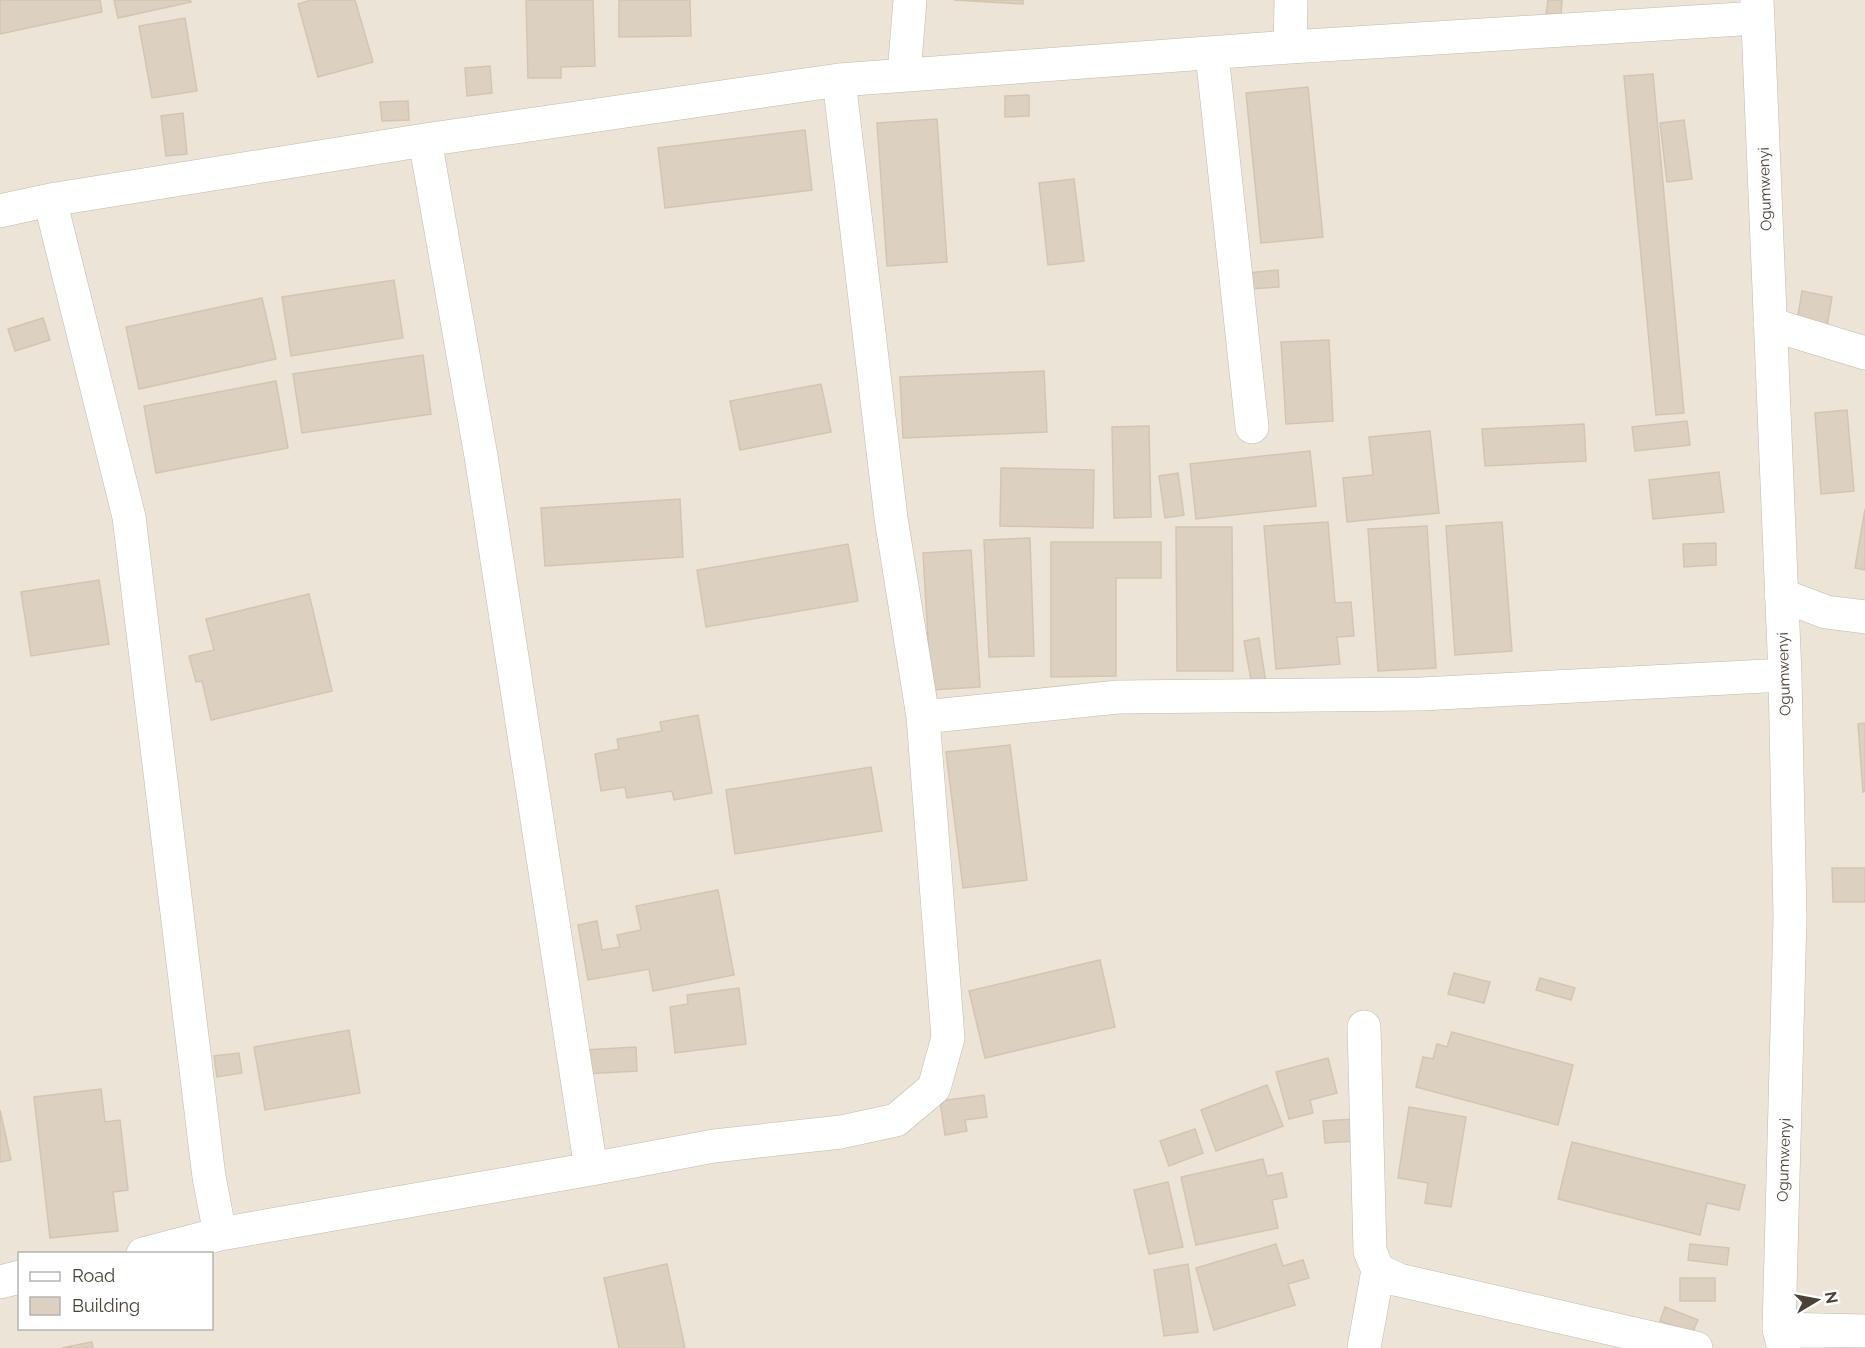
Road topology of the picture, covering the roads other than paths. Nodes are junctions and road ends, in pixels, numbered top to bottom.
1 (910, 0) edge
2 (1292, 0) edge
3 (1757, 9) edge
4 (1290, 47) junction
5 (1212, 54) junction
6 (904, 74) junction
7 (839, 80) junction
8 (425, 140) junction
9 (50, 200) junction
10 (0, 211) edge
11 (1770, 324) junction
12 (1865, 352) edge
13 (1252, 428) dead end
14 (1781, 595) junction
15 (1865, 617) edge
16 (1785, 675) junction
17 (923, 717) junction
18 (1364, 1027) dead end
19 (591, 1169) junction
20 (220, 1234) junction
21 (151, 1252) edge
22 (1378, 1270) junction
23 (18, 1278) edge
24 (0, 1282) edge
25 (1865, 1331) edge
26 (1781, 1339) edge
27 (1364, 1348) edge
28 (1696, 1348) edge

1 - 6 street
2 - 4 street
3 - 4 street
3 - 11 street, Ogumwenyi
4 - 5 street
5 - 6 street
5 - 13 street
6 - 7 street
7 - 8 street
7 - 17 street
8 - 9 street
8 - 19 street
9 - 10 street
9 - 20 street
11 - 12 street
11 - 14 street, Ogumwenyi
14 - 15 street
14 - 16 street, Ogumwenyi
16 - 17 street
16 - 26 street, Ogumwenyi
17 - 19 street
18 - 22 street
19 - 20 street
20 - 21 street
22 - 27 street
22 - 28 street
23 - 24 street
25 - 26 street

